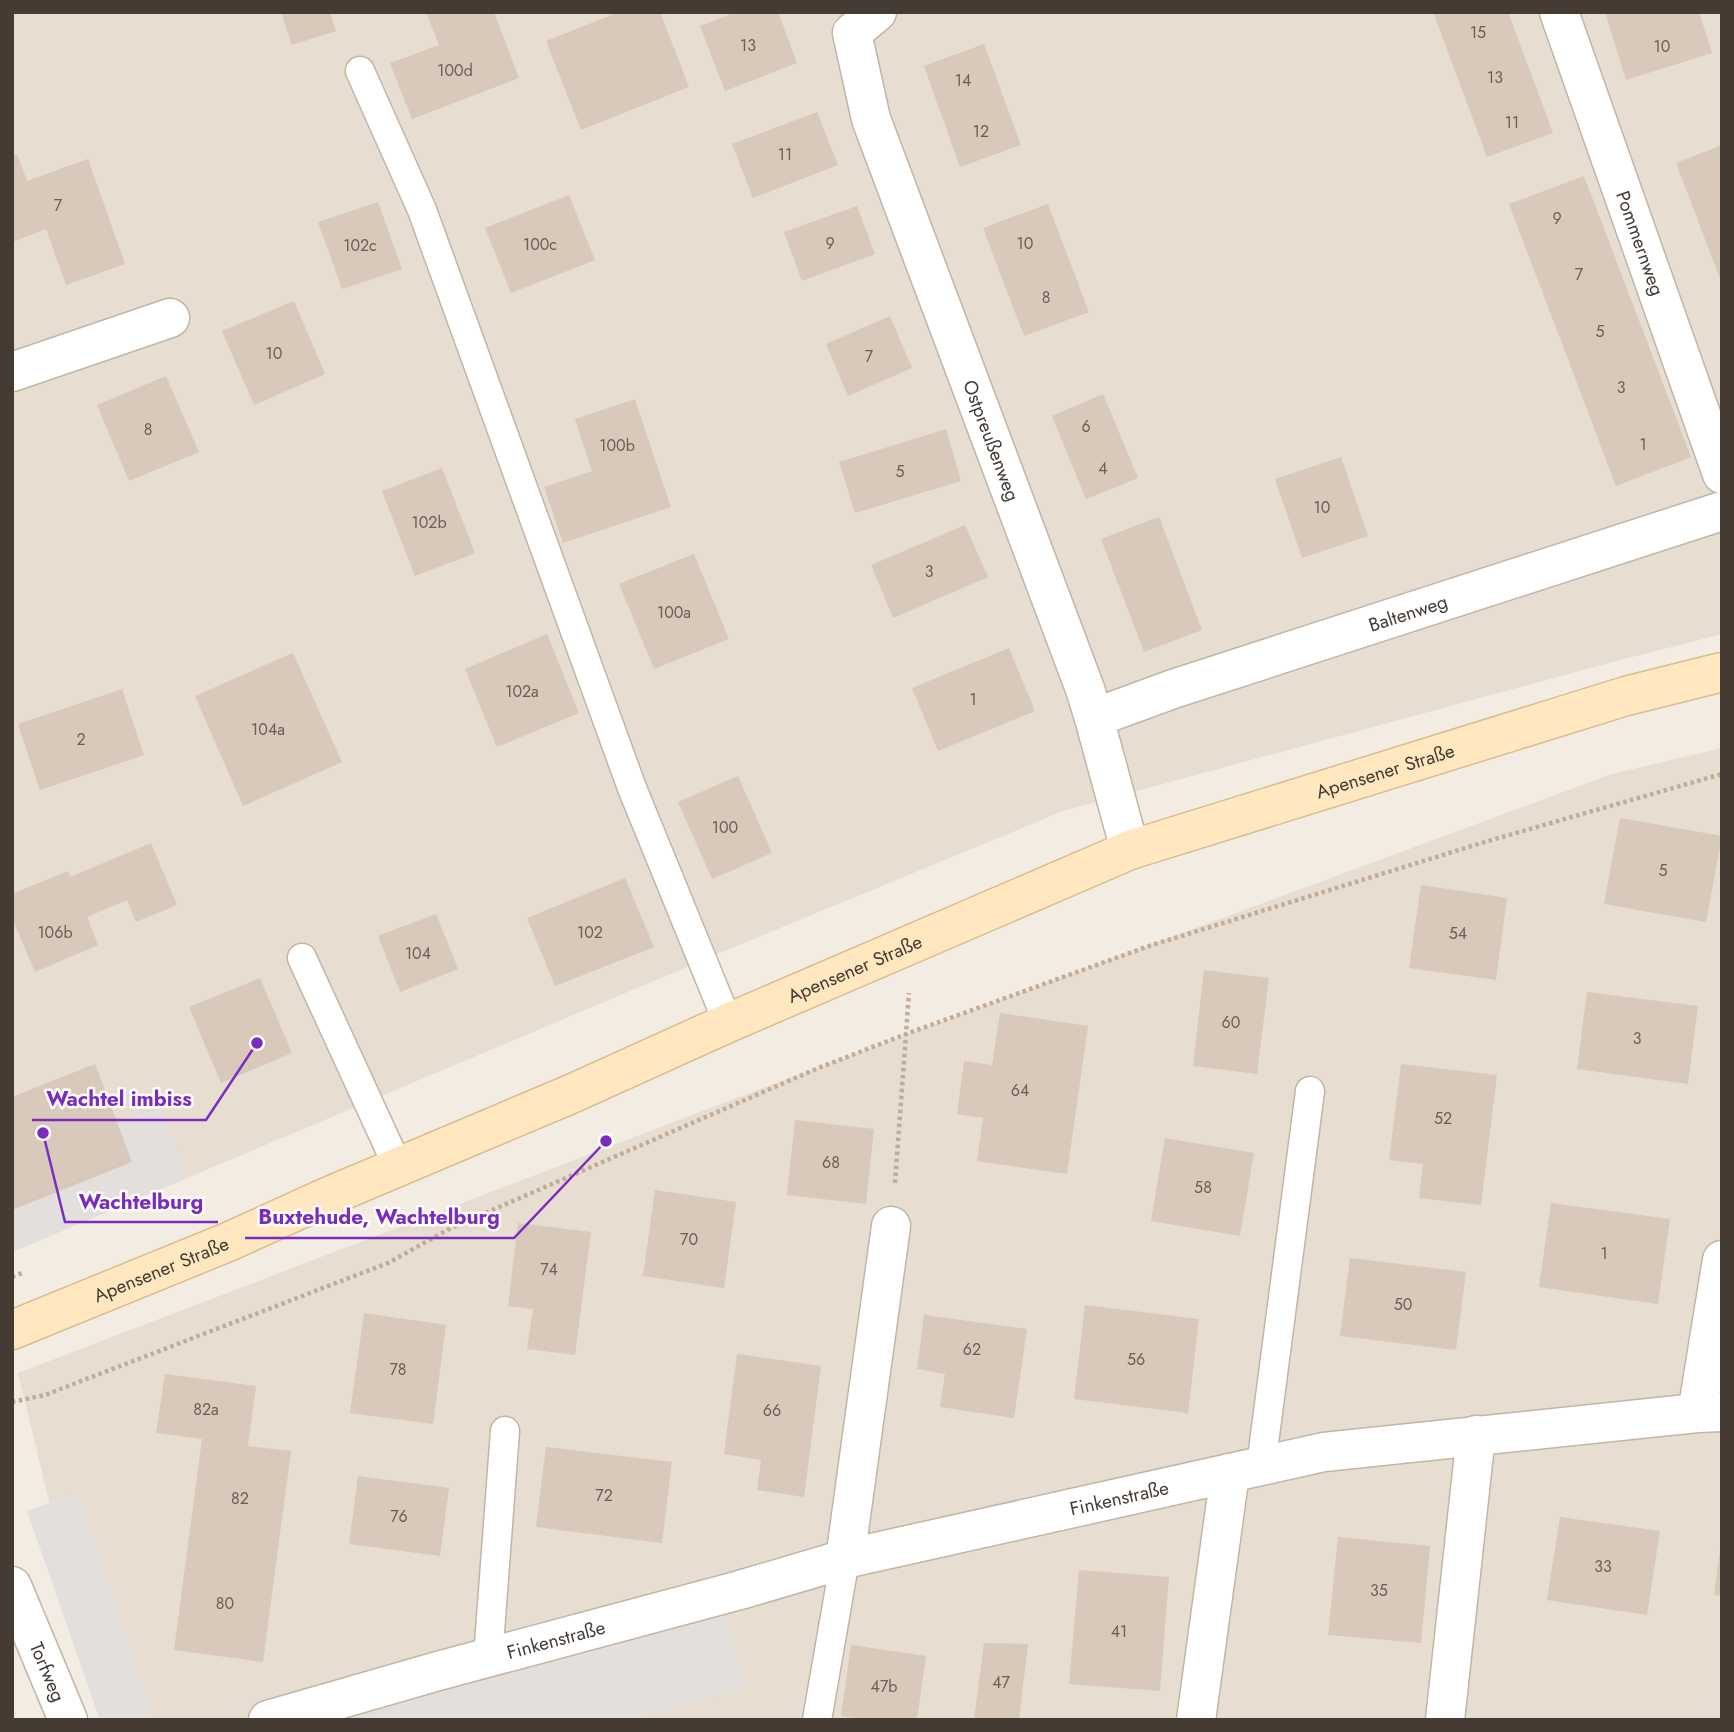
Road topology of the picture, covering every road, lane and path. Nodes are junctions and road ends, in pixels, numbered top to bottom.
1 (1559, 12) edge
2 (864, 22) edge
3 (360, 71) dead end
4 (170, 318) dead end
5 (12, 372) edge
6 (1722, 474) edge
7 (1722, 512) edge
8 (1722, 672) edge
9 (1094, 718) junction
10 (1722, 774) edge
11 (1130, 850) junction
12 (913, 943) junction
13 (302, 958) dead end
14 (728, 1023) junction
15 (906, 1034) junction
16 (1310, 1091) dead end
17 (398, 1167) junction
18 (891, 1226) joint
19 (1722, 1260) edge
20 (12, 1330) edge
21 (12, 1402) edge
22 (1709, 1413) edge
23 (505, 1431) dead end
24 (1476, 1436) junction
25 (1245, 1469) junction
26 (845, 1559) junction
27 (12, 1586) edge
28 (488, 1658) junction
29 (68, 1720) edge
30 (268, 1720) edge
31 (817, 1720) edge
32 (1196, 1720) edge
33 (1445, 1720) edge

1 - 6 street, Pommernweg
2 - 9 street, Ostpreußenweg
3 - 14 lane
4 - 5 street
7 - 9 street, Baltenweg
8 - 11 main road, Apensener Straße
9 - 11 street, Ostpreußenweg
10 - 15 path
11 - 12 main road, Apensener Straße
12 - 14 main road, Apensener Straße
12 - 15 path
13 - 17 lane
14 - 17 main road, Apensener Straße
15 - 18 path
15 - 21 path
16 - 25 lane
17 - 20 main road, Apensener Straße
18 - 26 street
19 - 22 street
22 - 24 street, Finkenstraße
23 - 28 lane
24 - 25 street, Finkenstraße
24 - 33 street
25 - 26 street, Finkenstraße
25 - 32 street
26 - 28 street, Finkenstraße
26 - 31 lane
27 - 29 street, Torfweg
28 - 30 street, Finkenstraße

